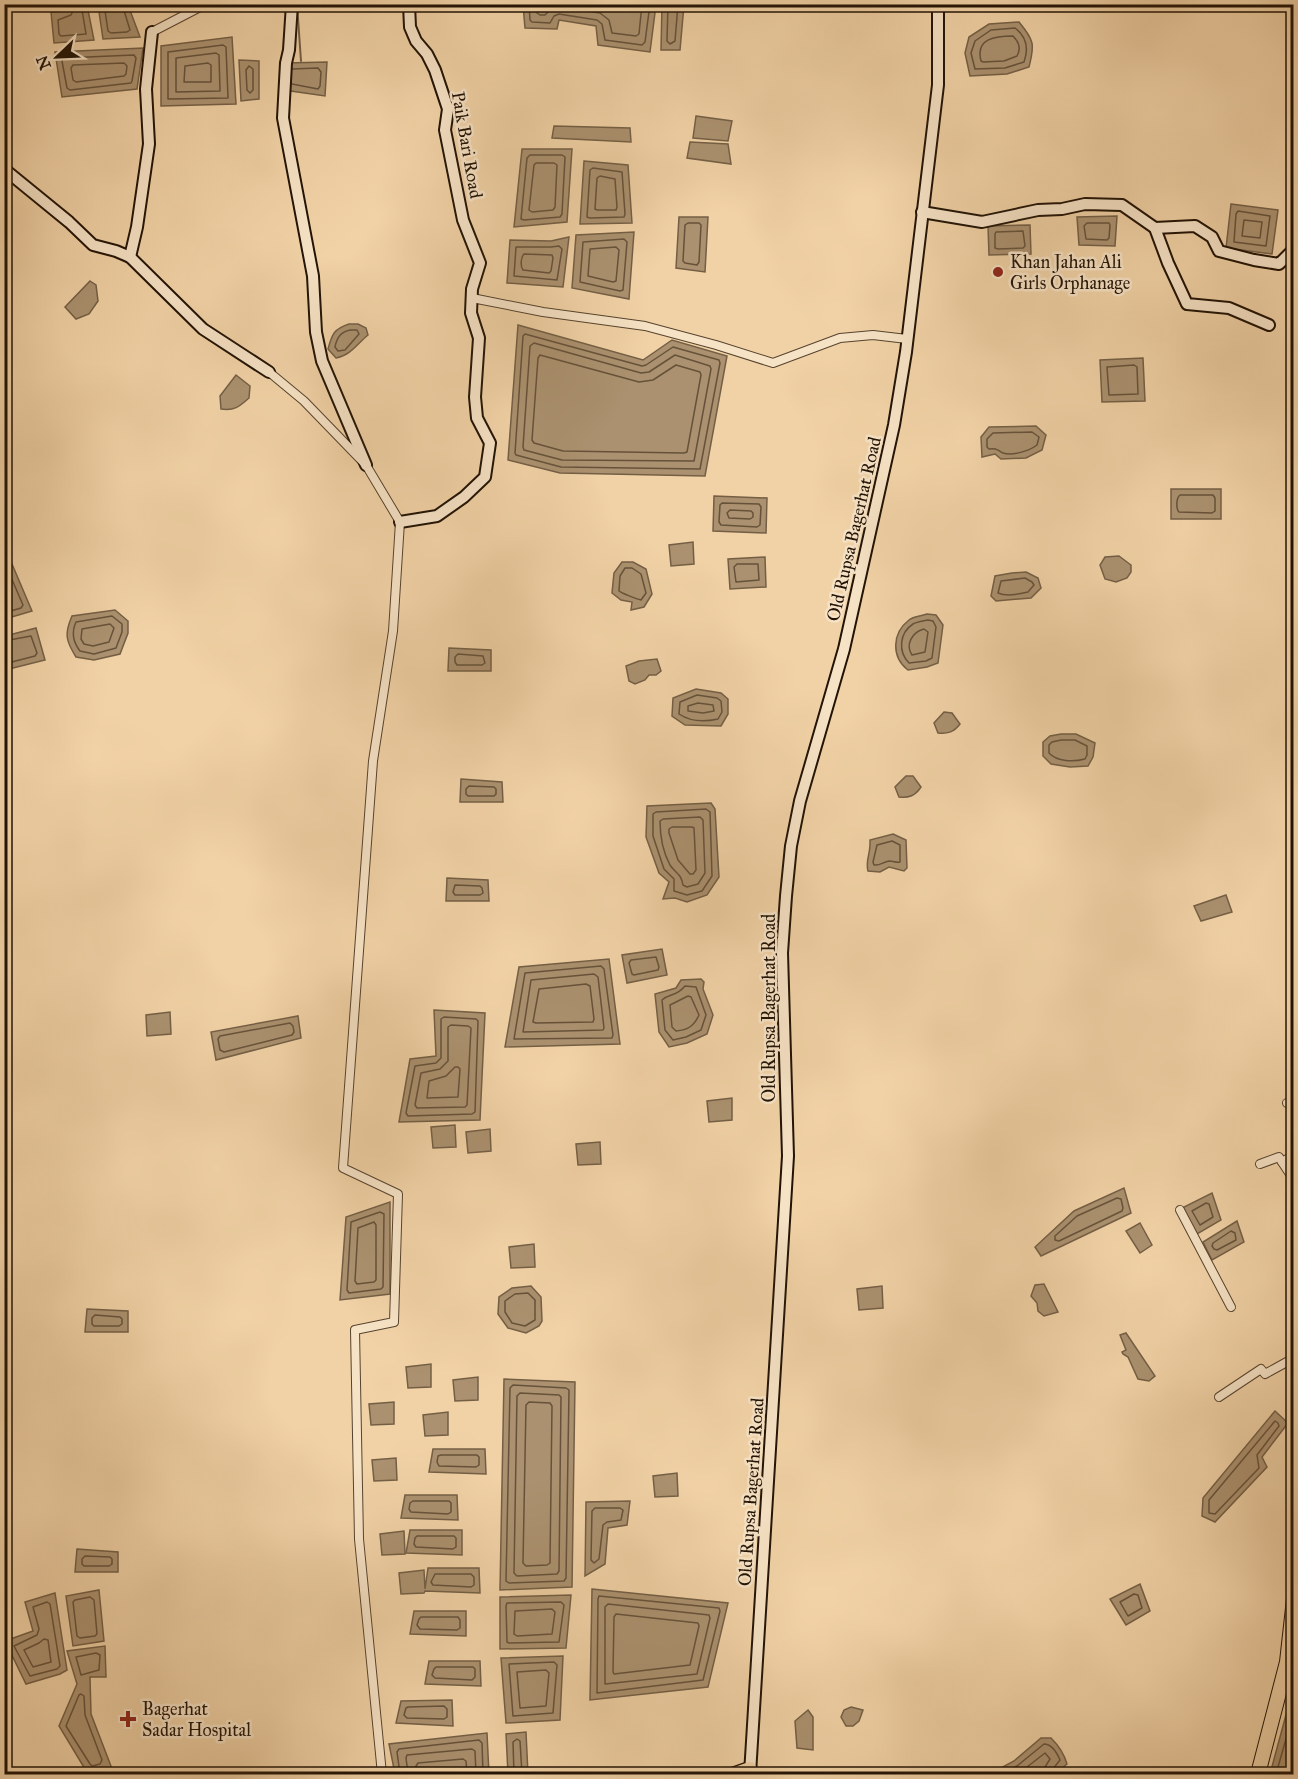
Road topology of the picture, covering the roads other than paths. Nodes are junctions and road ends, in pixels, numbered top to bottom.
1 (206, 4) edge
2 (292, 4) edge
3 (409, 4) edge
4 (938, 4) edge
5 (153, 32) joint
6 (4, 169) edge
7 (922, 212) junction
8 (1155, 228) junction
9 (1293, 249) edge
10 (127, 257) junction
11 (472, 298) junction
12 (1269, 325) dead end
13 (907, 339) junction
14 (269, 372) joint
15 (366, 465) junction
16 (400, 522) junction
17 (1293, 1155) edge
18 (1282, 1162) junction
19 (1260, 1164) dead end
20 (1293, 1180) edge
21 (1180, 1210) dead end
22 (1231, 1307) dead end
23 (1293, 1358) edge
24 (1219, 1397) dead end
25 (1293, 1599) edge
26 (750, 1771) edge
27 (382, 1774) edge
28 (733, 1774) edge
29 (1258, 1774) edge

1 - 5 street
2 - 15 street
3 - 11 street, Paik Bari Road
4 - 7 street, Old Rupsa Bagerhat Road
5 - 10 street
6 - 10 street
7 - 8 street
7 - 13 street, Old Rupsa Bagerhat Road
8 - 9 street
8 - 12 street
10 - 14 street
11 - 13 street
11 - 16 street, Paik Bari Road
13 - 26 street, Old Rupsa Bagerhat Road
14 - 15 street
15 - 16 street
16 - 27 street
17 - 18 street
18 - 19 street
18 - 20 street
21 - 22 street
23 - 24 street
25 - 29 highway
26 - 28 main road

